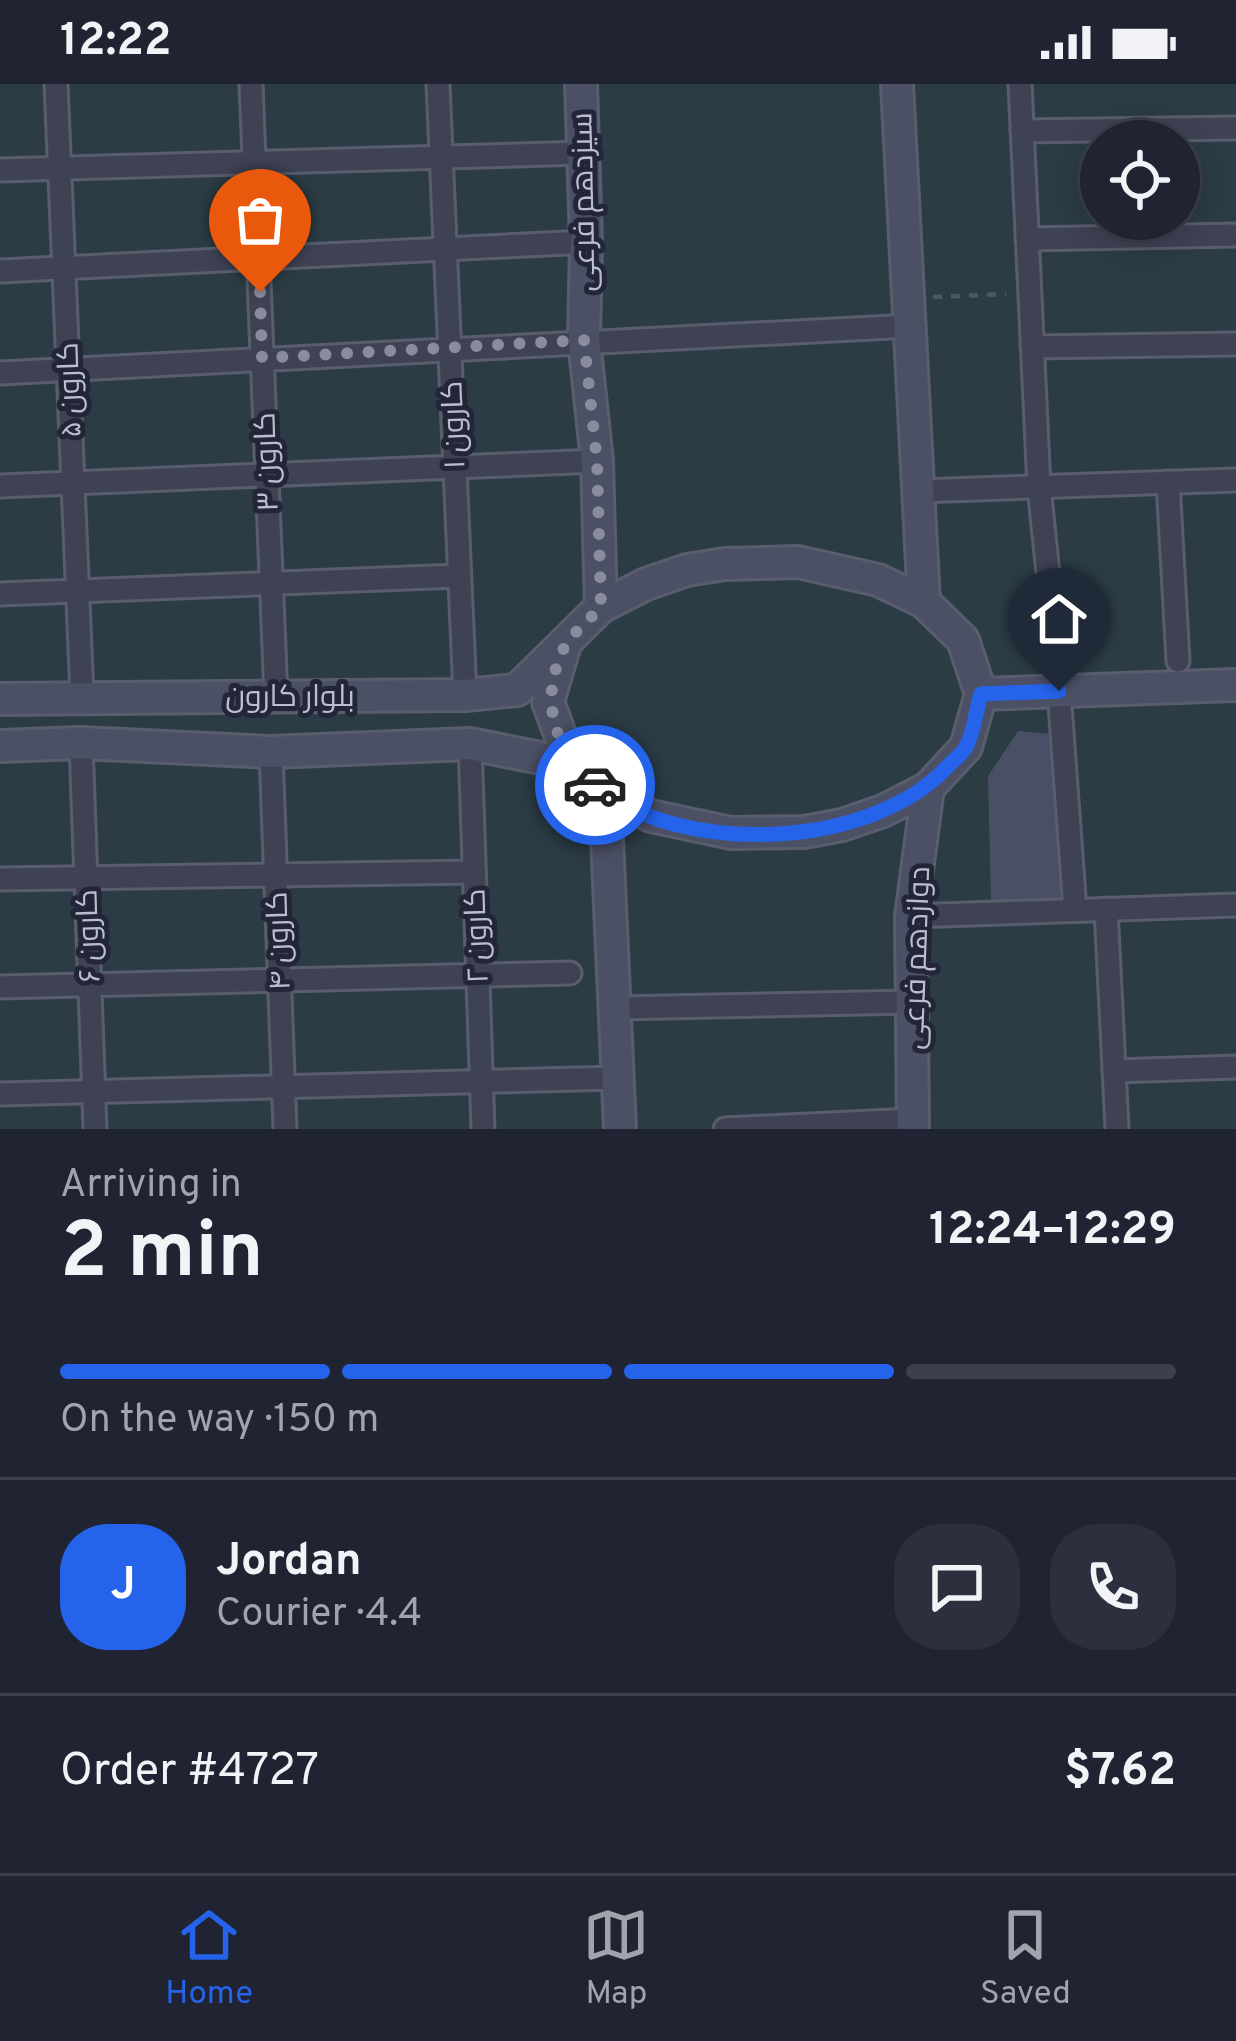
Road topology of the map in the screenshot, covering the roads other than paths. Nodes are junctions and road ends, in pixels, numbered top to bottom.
1 (56, 84) edge
2 (251, 84) edge
3 (438, 84) edge
4 (581, 84) edge
5 (898, 84) edge
6 (1020, 84) edge
7 (1236, 128) edge
8 (1022, 131) junction
9 (585, 153) junction
10 (441, 157) junction
11 (254, 163) junction
12 (59, 169) junction
13 (0, 170) edge
14 (1236, 235) edge
15 (1027, 239) junction
16 (586, 242) junction
17 (445, 249) junction
18 (258, 259) junction
19 (64, 268) junction
20 (0, 271) edge
21 (910, 312) junction
22 (584, 340) junction
23 (1236, 344) edge
24 (1032, 347) junction
25 (450, 348) junction
26 (262, 358) junction
27 (68, 369) junction
28 (0, 373) edge
29 (597, 461) junction
30 (455, 466) junction
31 (267, 475) junction
32 (1236, 480) edge
33 (1168, 482) junction
34 (73, 483) junction
35 (0, 486) edge
36 (1039, 487) junction
37 (919, 491) junction
38 (460, 577) junction
39 (271, 584) junction
40 (77, 591) junction
41 (0, 594) edge
42 (924, 602) junction
43 (601, 607) junction
44 (564, 648) junction
45 (1056, 650) dead end
46 (1178, 661) dead end
47 (1236, 685) edge
48 (1059, 691) junction
49 (465, 694) junction
50 (981, 694) junction
51 (82, 696) junction
52 (276, 697) junction
53 (0, 699) edge
54 (81, 743) junction
55 (470, 744) junction
56 (0, 746) edge
57 (271, 752) junction
58 (571, 764) junction
59 (928, 788) junction
60 (605, 794) junction
61 (474, 872) junction
62 (276, 875) junction
63 (86, 878) junction
64 (0, 880) edge
65 (1236, 905) edge
66 (1106, 909) junction
67 (1075, 910) junction
68 (911, 916) junction
69 (570, 973) dead end
70 (478, 975) junction
71 (280, 980) junction
72 (90, 985) junction
73 (0, 987) edge
74 (912, 1002) junction
75 (616, 1008) junction
76 (1236, 1067) edge
77 (1114, 1071) junction
78 (618, 1078) junction
79 (481, 1082) junction
80 (284, 1087) junction
81 (94, 1091) junction
82 (0, 1094) edge
83 (912, 1124) edge
84 (95, 1129) edge
85 (285, 1129) edge
86 (482, 1129) edge
87 (620, 1129) edge
88 (725, 1129) edge
89 (1117, 1129) edge

1 - 12 street, کارون ۵
2 - 11 street, کارون ۳
3 - 10 street, کارون ۱
4 - 9 main road, سیزدهم فرعی
5 - 21 main road
6 - 8 street
7 - 8 street
8 - 15 street
9 - 10 street
9 - 16 main road, سیزدهم فرعی
10 - 11 street
10 - 17 street, کارون ۱
11 - 12 street
11 - 18 street, کارون ۳
12 - 13 street
12 - 19 street, کارون ۵
14 - 15 street
15 - 24 street
16 - 17 street
16 - 22 main road, سیزدهم فرعی
17 - 18 street
17 - 25 street, کارون ۱
18 - 19 street
18 - 26 street, کارون ۳
19 - 20 street
19 - 27 street, کارون ۵
21 - 22 street
21 - 37 main road
22 - 25 street
22 - 29 main road, سیزدهم فرعی
23 - 24 street
24 - 36 street
25 - 26 street
25 - 30 street, کارون ۱
26 - 27 street
26 - 31 street, کارون ۳
27 - 28 street
27 - 34 street, کارون ۵
29 - 30 street
29 - 43 main road, سیزدهم فرعی
30 - 31 street
30 - 38 street, کارون ۱
31 - 34 street
31 - 39 street, کارون ۳
32 - 33 street
33 - 36 street
33 - 46 street
34 - 35 street
34 - 40 street, کارون ۵
36 - 37 street
36 - 45 street
37 - 42 main road
38 - 39 street
38 - 49 street, کارون ۱
39 - 40 street
39 - 52 street, کارون ۳
40 - 41 street
40 - 51 street, کارون ۵
42 - 43 main road
42 - 50 main road
43 - 44 main road
44 - 49 main road, بلوار کارون
44 - 58 main road
47 - 48 main road
48 - 50 main road
48 - 67 street
49 - 52 main road, بلوار کارون
50 - 59 main road
51 - 52 main road, بلوار کارون
51 - 53 main road, بلوار کارون
54 - 56 main road, بلوار کارون
54 - 57 main road, بلوار کارون
54 - 63 street, کارون ۶
55 - 57 main road, بلوار کارون
55 - 58 main road, بلوار کارون
55 - 61 street, کارون ۲
57 - 62 street, کارون ۴
58 - 60 main road
59 - 60 main road
59 - 68 main road, دوازدهم فرعی
60 - 75 main road
61 - 62 street
61 - 70 street, کارون ۲
62 - 63 street
62 - 71 street, کارون ۴
63 - 64 street
63 - 72 street, کارون ۶
65 - 66 street
66 - 67 street
66 - 77 street
67 - 68 street
68 - 74 main road, دوازدهم فرعی
69 - 70 street
70 - 71 street
70 - 79 street, کارون ۲
71 - 72 street
71 - 80 street, کارون ۴
72 - 73 street
72 - 81 street, کارون ۶
74 - 75 street
74 - 83 main road, دوازدهم فرعی
75 - 78 main road
76 - 77 street
77 - 89 street
78 - 79 street
78 - 87 main road
79 - 80 street
79 - 86 street, کارون ۲
80 - 81 street
80 - 85 street, کارون ۴
81 - 82 street
81 - 84 street, کارون ۶
83 - 88 street

